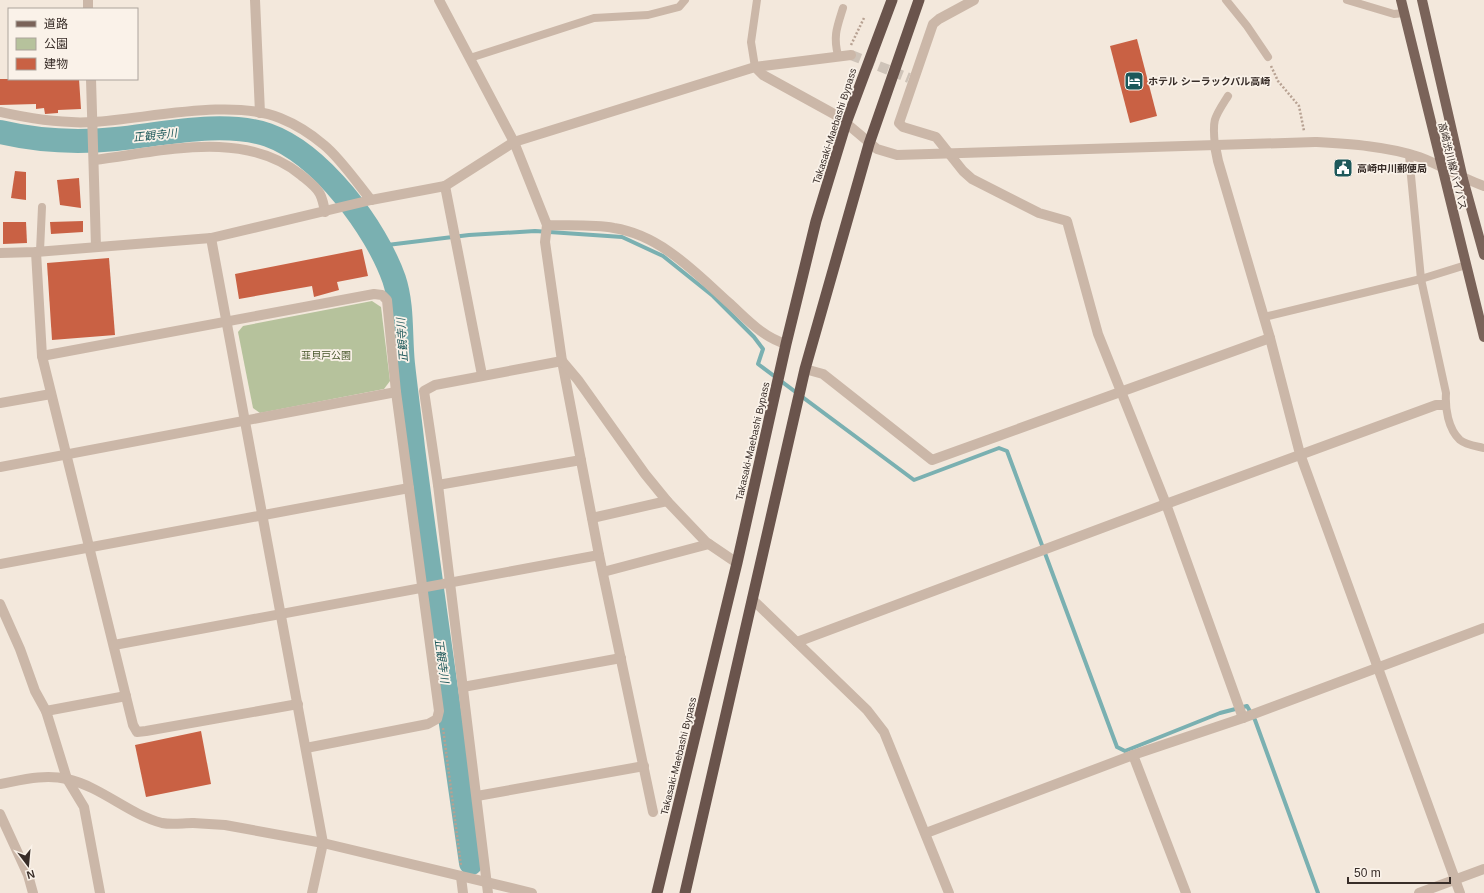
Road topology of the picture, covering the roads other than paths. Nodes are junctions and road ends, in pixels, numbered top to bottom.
1 (255, 0) edge
2 (439, 0) edge
3 (684, 0) edge
4 (757, 0) edge
5 (892, 0) edge
6 (919, 0) edge
7 (974, 0) edge
8 (1226, 0) edge
9 (1347, 0) edge
10 (1423, 4) edge
11 (1402, 6) edge
12 (843, 8) dead end
13 (851, 51) tunnel mouth
14 (838, 55) junction
15 (1268, 57) road end
16 (470, 58) junction
17 (755, 67) junction
18 (91, 80) edge
19 (1228, 96) dead end
20 (0, 112) edge
21 (260, 113) junction
22 (846, 123) junction
23 (93, 125) junction
24 (514, 142) junction
25 (869, 144) junction
26 (1215, 146) junction
27 (950, 154) junction
28 (1409, 154) junction
29 (94, 160) junction
30 (1441, 168) junction
31 (1464, 179) junction
32 (445, 186) junction
33 (1484, 186) edge
34 (367, 202) junction
35 (42, 207) dead end
36 (325, 212) junction
37 (546, 225) junction
38 (211, 238) junction
39 (96, 247) junction
40 (38, 252) junction
41 (0, 253) edge
42 (1484, 255) edge
43 (1466, 265) junction
44 (1421, 279) junction
45 (1264, 317) junction
46 (228, 322) junction
47 (1484, 337) edge
48 (1270, 338) junction
49 (786, 344) junction
50 (42, 356) junction
51 (562, 361) junction
52 (805, 369) junction
53 (482, 375) junction
54 (1121, 391) junction
55 (396, 392) junction
56 (51, 394) junction
57 (0, 403) edge
58 (1445, 404) junction
59 (246, 420) junction
60 (1484, 448) edge
61 (67, 454) junction
62 (1300, 454) junction
63 (581, 460) junction
64 (0, 467) edge
65 (438, 485) junction
66 (409, 488) junction
67 (667, 501) junction
68 (1166, 504) junction
69 (263, 515) junction
70 (592, 518) junction
71 (709, 544) junction
72 (89, 546) junction
73 (600, 555) junction
74 (737, 563) junction
75 (0, 564) edge
76 (603, 572) junction
77 (447, 583) junction
78 (425, 587) junction
79 (752, 599) junction
80 (0, 604) edge
81 (281, 615) junction
82 (1484, 628) edge
83 (797, 642) junction
84 (114, 645) junction
85 (621, 658) junction
86 (1378, 668) junction
87 (463, 687) junction
88 (126, 696) junction
89 (298, 704) junction
90 (46, 711) junction
91 (1243, 718) junction
92 (306, 748) junction
93 (1133, 755) junction
94 (644, 766) junction
95 (67, 779) junction
96 (0, 784) edge
97 (477, 796) junction
98 (653, 812) dead end
99 (0, 814) edge
100 (926, 833) junction
101 (323, 843) junction
102 (1484, 869) edge
103 (461, 877) junction
104 (1456, 880) junction
105 (487, 882) junction
106 (33, 893) edge
107 (100, 893) edge
108 (312, 893) edge
109 (463, 893) edge
110 (488, 893) edge
111 (532, 893) edge
112 (657, 893) edge
113 (685, 893) edge
114 (949, 893) edge
115 (1186, 893) edge
116 (1419, 893) edge
117 (1460, 893) edge

1 - 21 street
2 - 16 street
3 - 16 lane
4 - 17 lane
5 - 22 highway, Takasaki-Maebashi Bypass
6 - 25 highway
7 - 27 street
8 - 15 lane
9 - 11 lane
10 - 31 main road, 高崎渋川線バイパス
11 - 30 main road, 高崎渋川線バイパス
12 - 14 lane
13 - 14 street
14 - 17 street
16 - 24 street
17 - 22 street
17 - 24 street
18 - 23 street
19 - 26 lane
20 - 23 street
21 - 23 street
21 - 34 street
22 - 25 street
22 - 49 highway, Takasaki-Maebashi Bypass
23 - 29 street
24 - 32 street
24 - 37 street
25 - 27 street
25 - 52 highway
26 - 27 street
26 - 28 street
26 - 45 street
27 - 54 street
28 - 30 street
28 - 44 lane
29 - 36 street
29 - 39 street
30 - 31 street
30 - 43 main road, 高崎渋川線バイパス
31 - 33 street
31 - 42 main road, 高崎渋川線バイパス
32 - 34 street
32 - 53 street
34 - 36 street
35 - 40 lane
36 - 38 street
37 - 49 street
37 - 51 street
38 - 39 street
38 - 46 street
39 - 40 street
40 - 41 street
40 - 50 street
43 - 44 lane
43 - 47 main road, 高崎渋川線バイパス
44 - 45 lane
44 - 58 lane
45 - 48 street
46 - 50 street
46 - 55 street
46 - 59 street
48 - 54 street
48 - 62 street
49 - 74 highway, Takasaki-Maebashi Bypass
50 - 56 street
51 - 53 street
51 - 63 street
51 - 67 street
52 - 54 street
52 - 79 highway
53 - 65 street
54 - 68 street
55 - 59 street
55 - 66 street
56 - 57 street
56 - 61 street
58 - 60 lane
58 - 62 street
59 - 61 street
59 - 69 street
61 - 64 street
61 - 72 street
62 - 68 street
62 - 86 street
63 - 65 street
63 - 70 street
65 - 77 street
66 - 69 street
66 - 78 street
67 - 70 street
67 - 71 street
68 - 83 street
68 - 91 street
69 - 72 street
69 - 81 street
70 - 73 street
71 - 74 street
71 - 76 street
72 - 75 street
72 - 84 street
73 - 76 street
73 - 77 street
74 - 112 highway, Takasaki-Maebashi Bypass
76 - 85 street
77 - 78 street
77 - 87 street
78 - 81 street
78 - 92 street
79 - 83 street
79 - 113 highway
80 - 90 street
81 - 84 street
81 - 89 street
82 - 86 street
83 - 100 street
84 - 88 street
85 - 87 street
85 - 94 street
86 - 91 street
86 - 104 street
87 - 97 street
88 - 89 street
88 - 90 street
89 - 92 street
90 - 95 street
91 - 93 street
92 - 101 street
93 - 100 street
93 - 115 street
94 - 97 street
94 - 98 street
95 - 96 street
95 - 101 street
95 - 107 street
97 - 105 street
99 - 106 street
100 - 114 street
101 - 103 street
101 - 108 street
102 - 104 street
103 - 105 street
103 - 109 street
104 - 116 street
104 - 117 street
105 - 110 street
105 - 111 street

